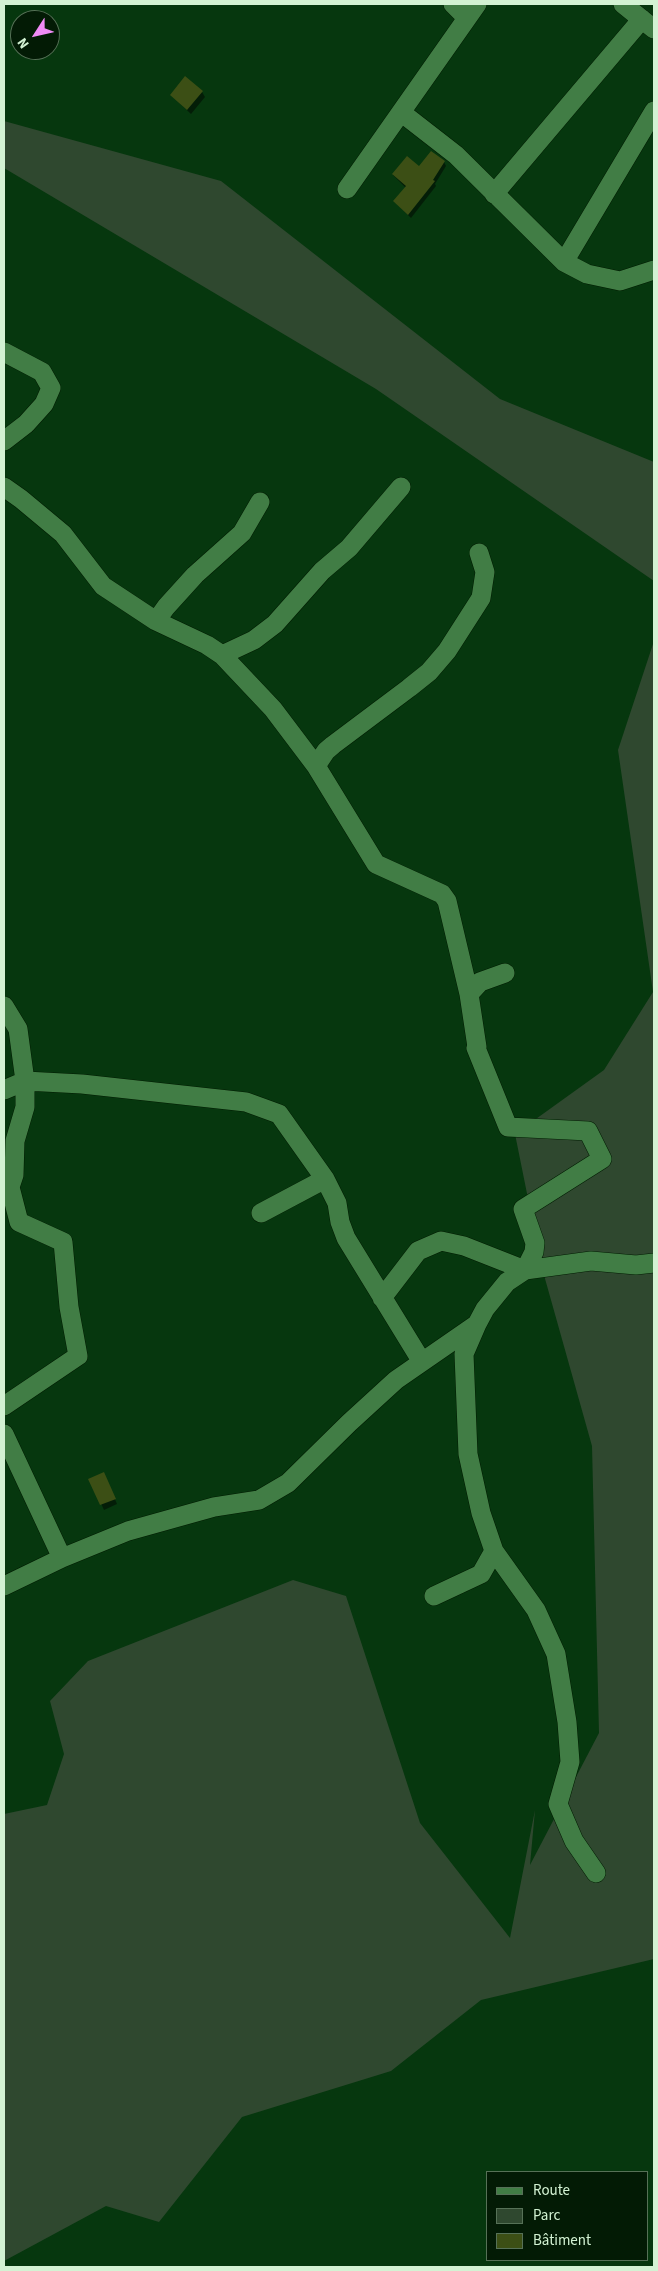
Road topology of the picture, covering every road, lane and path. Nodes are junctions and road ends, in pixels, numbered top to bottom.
1 (453, 4) edge
2 (623, 4) edge
3 (472, 11) edge
4 (648, 24) edge
5 (654, 111) edge
6 (402, 113) junction
7 (347, 189) dead end
8 (494, 194) junction
9 (564, 262) junction
10 (654, 270) edge
11 (4, 352) edge
12 (4, 441) edge
13 (4, 487) edge
14 (401, 487) dead end
15 (260, 502) dead end
16 (479, 553) dead end
17 (156, 621) junction
18 (222, 655) junction
19 (316, 766) junction
20 (505, 972) dead end
21 (469, 994) junction
22 (4, 1006) edge
23 (25, 1081) junction
24 (4, 1090) edge
25 (325, 1179) junction
26 (7, 1190) edge
27 (261, 1213) dead end
28 (654, 1263) edge
29 (525, 1270) junction
30 (382, 1298) junction
31 (477, 1324) junction
32 (422, 1362) junction
33 (4, 1406) edge
34 (4, 1434) edge
35 (494, 1551) junction
36 (62, 1558) junction
37 (4, 1586) edge
38 (434, 1596) dead end
39 (596, 1873) dead end

1 - 3 street
2 - 4 street
3 - 6 street
4 - 8 street
5 - 9 street
6 - 7 street
6 - 8 street
8 - 9 street
9 - 10 street
11 - 12 street
13 - 17 street
14 - 18 street
15 - 17 street
16 - 19 street
17 - 18 street
18 - 19 street
19 - 21 street
20 - 21 street
21 - 29 street
22 - 23 street
23 - 24 street
23 - 25 street
23 - 26 street
25 - 27 street
25 - 30 street
26 - 33 street
28 - 29 street
29 - 30 street
29 - 31 street
30 - 32 street
31 - 32 street
31 - 35 street
32 - 36 street
34 - 36 street
35 - 38 street
35 - 39 street
36 - 37 street

